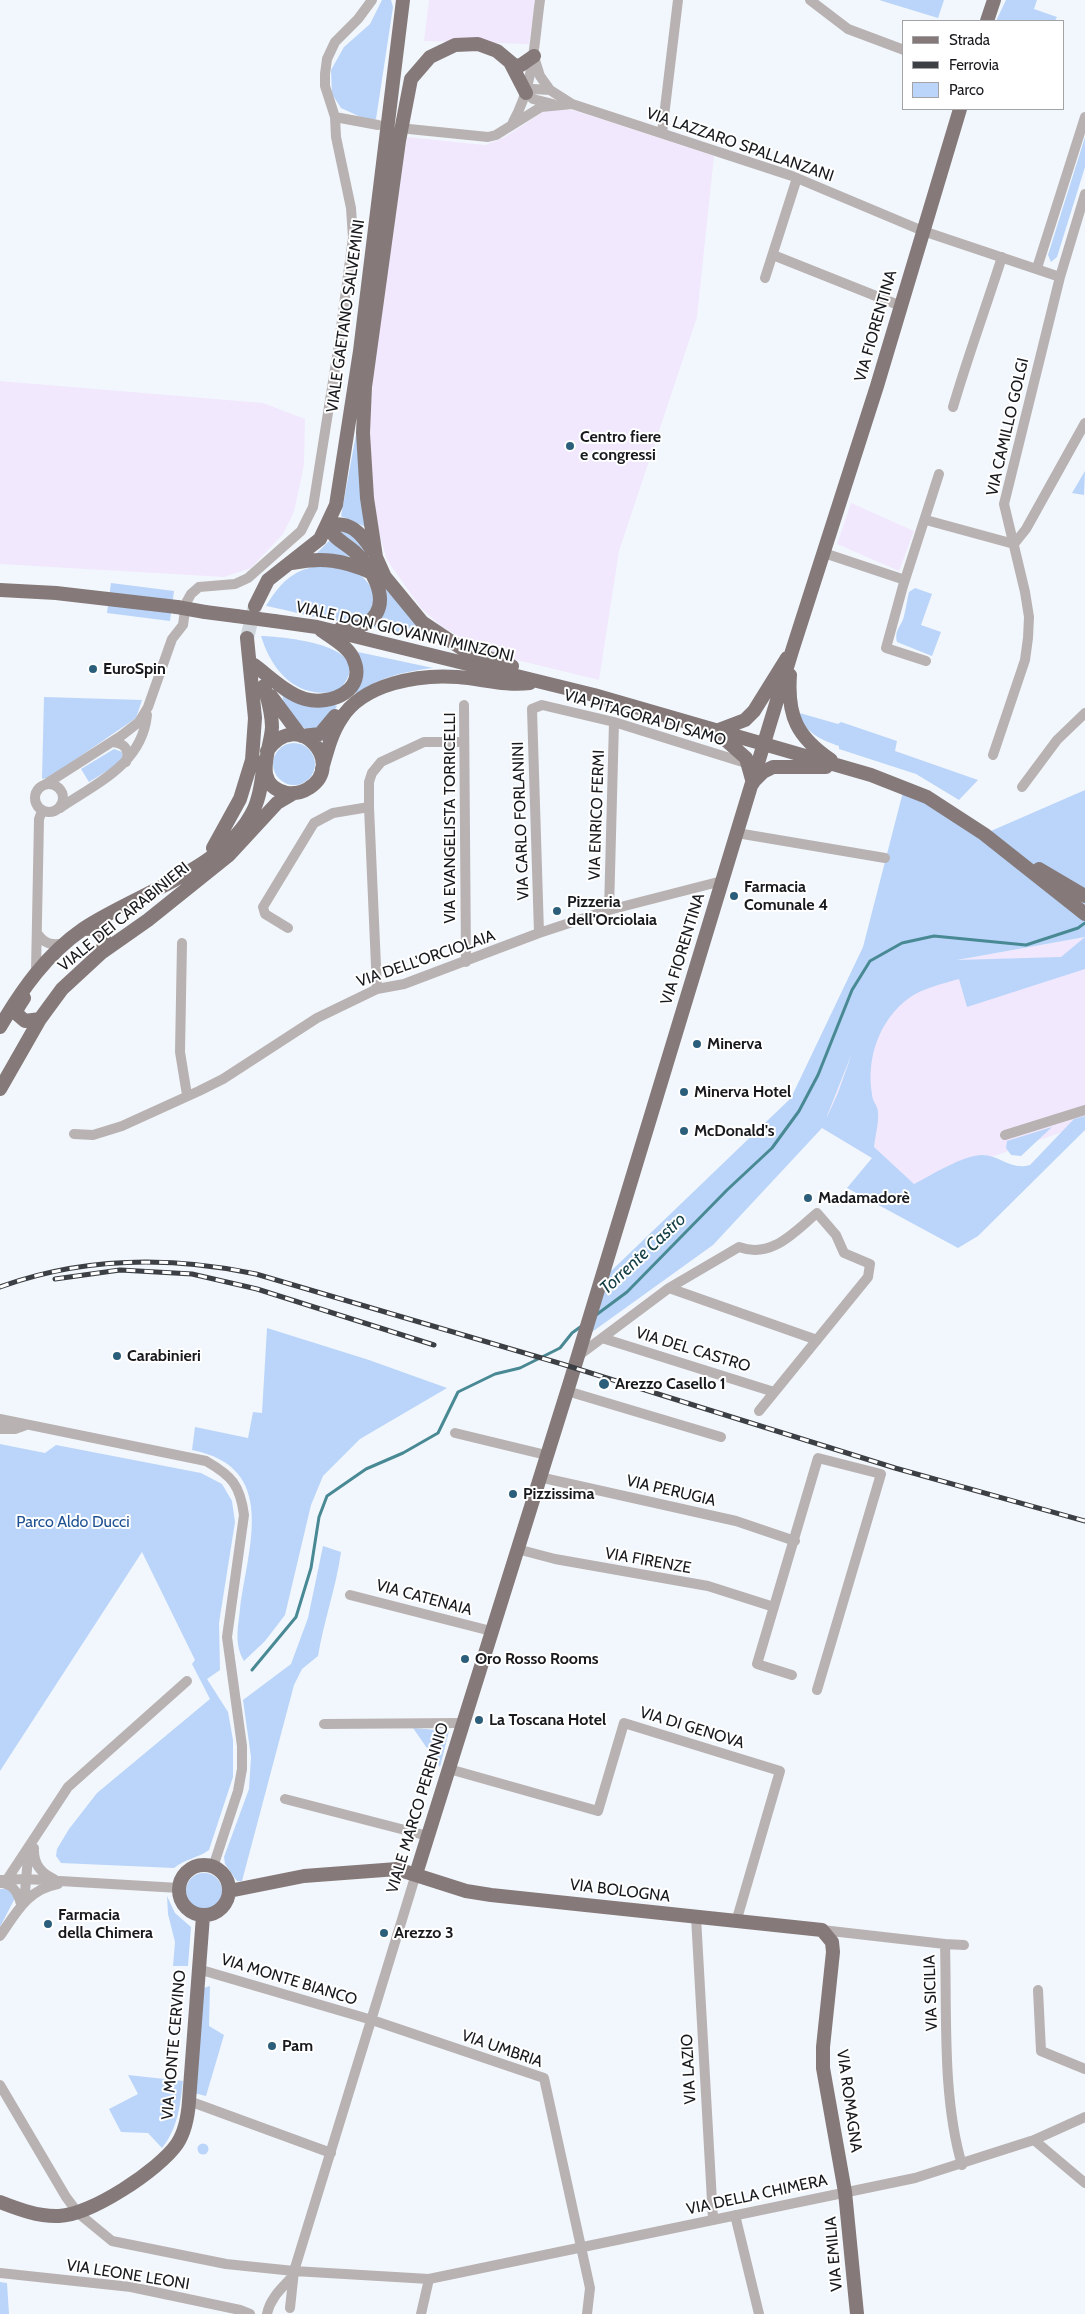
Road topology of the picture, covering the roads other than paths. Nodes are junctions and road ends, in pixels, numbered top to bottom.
1 (372, 0) edge
2 (540, 0) edge
3 (678, 0) edge
4 (810, 0) edge
5 (994, 0) edge
6 (402, 1) edge
7 (987, 20) edge
8 (902, 49) edge
9 (534, 56) junction
10 (510, 62) junction
11 (550, 90) junction
12 (526, 93) junction
13 (572, 104) junction
14 (555, 105) junction
15 (960, 110) edge
16 (335, 116) junction
17 (1085, 119) edge
18 (383, 122) junction
19 (510, 126) junction
20 (409, 129) dead end
21 (662, 133) junction
22 (797, 178) junction
23 (1085, 194) edge
24 (923, 232) junction
25 (773, 255) junction
26 (1002, 257) junction
27 (1037, 268) junction
28 (382, 270) junction
29 (1060, 276) junction
30 (765, 278) dead end
31 (901, 306) junction
32 (953, 407) dead end
33 (1085, 423) edge
34 (939, 474) dead end
35 (926, 520) junction
36 (327, 526) junction
37 (1014, 544) junction
38 (824, 553) junction
39 (376, 557) junction
40 (290, 564) junction
41 (370, 572) junction
42 (905, 580) junction
43 (0, 590) edge
44 (255, 606) tunnel mouth
45 (317, 627) junction
46 (792, 651) junction
47 (926, 662) dead end
48 (254, 664) junction
49 (538, 682) junction
50 (264, 686) junction
51 (350, 689) junction
52 (464, 705) dead end
53 (148, 707) junction
54 (532, 709) joint
55 (1085, 713) edge
56 (614, 722) junction
57 (715, 731) junction
58 (301, 736) junction
59 (112, 742) junction
60 (464, 742) junction
61 (765, 744) junction
62 (993, 755) dead end
63 (266, 756) junction
64 (126, 763) junction
65 (746, 763) junction
66 (842, 767) junction
67 (322, 769) junction
68 (753, 783) junction
69 (46, 784) junction
70 (1022, 787) dead end
71 (294, 793) junction
72 (369, 807) junction
73 (60, 808) junction
74 (42, 811) junction
75 (737, 833) junction
76 (885, 858) dead end
77 (189, 872) junction
78 (722, 881) junction
79 (1075, 895) edge
80 (609, 910) junction
81 (1085, 914) edge
82 (288, 928) dead end
83 (84, 929) junction
84 (37, 933) junction
85 (539, 933) junction
86 (182, 943) dead end
87 (65, 944) junction
88 (101, 953) junction
89 (466, 962) junction
90 (34, 974) junction
91 (377, 989) junction
92 (40, 1019) junction
93 (0, 1027) edge
94 (0, 1089) edge
95 (188, 1095) junction
96 (1085, 1110) edge
97 (74, 1134) dead end
98 (1005, 1135) dead end
99 (669, 1288) junction
100 (602, 1338) junction
101 (817, 1340) junction
102 (577, 1356) junction
103 (567, 1391) junction
104 (774, 1392) junction
105 (760, 1411) dead end
106 (0, 1419) edge
107 (27, 1425) junction
108 (0, 1429) edge
109 (455, 1433) dead end
110 (721, 1437) dead end
111 (546, 1455) junction
112 (539, 1477) junction
113 (795, 1540) junction
114 (516, 1549) junction
115 (350, 1595) dead end
116 (774, 1607) junction
117 (490, 1631) junction
118 (792, 1675) dead end
119 (187, 1681) dead end
120 (818, 1690) dead end
121 (462, 1723) junction
122 (324, 1724) dead end
123 (449, 1769) junction
124 (285, 1799) dead end
125 (428, 1836) junction
126 (32, 1842) junction
127 (213, 1867) junction
128 (416, 1874) junction
129 (26, 1879) junction
130 (2, 1880) edge
131 (63, 1882) junction
132 (179, 1888) junction
133 (229, 1891) junction
134 (21, 1904) junction
135 (203, 1916) junction
136 (696, 1918) junction
137 (736, 1922) junction
138 (822, 1930) junction
139 (0, 1936) edge
140 (945, 1944) junction
141 (964, 1945) dead end
142 (198, 1969) junction
143 (1038, 1990) dead end
144 (372, 2020) junction
145 (1085, 2069) edge
146 (0, 2085) edge
147 (190, 2101) junction
148 (1085, 2117) edge
149 (1034, 2140) junction
150 (331, 2153) junction
151 (962, 2165) junction
152 (1085, 2183) edge
153 (845, 2192) junction
154 (0, 2202) edge
155 (78, 2213) junction
156 (735, 2214) junction
157 (712, 2219) junction
158 (581, 2248) junction
159 (0, 2273) edge
160 (294, 2274) junction
161 (429, 2279) junction
162 (268, 2310) edge
163 (289, 2312) edge
164 (250, 2314) edge
165 (421, 2314) edge
166 (587, 2314) edge
167 (758, 2314) edge
168 (857, 2314) edge

1 - 16 street
2 - 9 street
3 - 21 street
4 - 8 street
5 - 7 main road
6 - 18 main road, VIALE GAETANO SALVEMINI
9 - 10 main road
9 - 11 street, VIA LAZZARO SPALLANZANI
9 - 12 street
10 - 12 main road
10 - 28 main road
11 - 12 street
11 - 13 street, VIA LAZZARO SPALLANZANI
12 - 14 street, VIA LAZZARO SPALLANZANI
12 - 19 street
13 - 14 street, VIA LAZZARO SPALLANZANI
13 - 21 street, VIA LAZZARO SPALLANZANI
14 - 19 street, VIA LAZZARO SPALLANZANI
15 - 24 main road, VIA FIORENTINA
16 - 18 street
16 - 53 street
17 - 27 street
18 - 28 main road
18 - 36 main road, VIALE GAETANO SALVEMINI
19 - 20 street, VIA LAZZARO SPALLANZANI
21 - 22 street, VIA LAZZARO SPALLANZANI
22 - 24 street, VIA LAZZARO SPALLANZANI
22 - 25 street
23 - 29 street, VIA CAMILLO GOLGI
24 - 26 street, VIA LAZZARO SPALLANZANI
24 - 31 main road, VIA FIORENTINA
25 - 30 street
25 - 31 street
26 - 27 street, VIA LAZZARO SPALLANZANI
26 - 32 street
27 - 29 street, VIA LAZZARO SPALLANZANI
28 - 39 main road
29 - 37 street, VIA CAMILLO GOLGI
31 - 38 main road, VIA FIORENTINA
33 - 37 street
34 - 35 street
35 - 37 street
35 - 42 street
36 - 39 main road
36 - 40 main road, VIALE GAETANO SALVEMINI
36 - 41 main road
37 - 62 street, VIA CAMILLO GOLGI
38 - 42 street
38 - 46 main road, VIA FIORENTINA
39 - 49 main road
40 - 41 main road
40 - 44 main road, VIALE GAETANO SALVEMINI
41 - 45 main road
42 - 47 street
43 - 45 main road, VIALE DON GIOVANNI MINZONI, bridge
45 - 49 main road, VIALE DON GIOVANNI MINZONI
45 - 51 main road
46 - 57 main road
46 - 61 main road, VIA FIORENTINA
46 - 66 main road
48 - 50 main road
48 - 51 main road
48 - 77 main road, VIALE DEI CARABINIERI
49 - 57 main road, VIALE DON GIOVANNI MINZONI
49 - 67 main road
50 - 58 main road
50 - 63 main road, VIALE DEI CARABINIERI
51 - 58 main road
52 - 60 street, VIA EVANGELISTA TORRICELLI
53 - 59 street
53 - 64 street
54 - 56 street, VIA PITAGORA DI SAMO
54 - 85 street, VIA CARLO FORLANINI
55 - 70 street
56 - 65 street, VIA PITAGORA DI SAMO
56 - 80 street, VIA ENRICO FERMI
57 - 61 main road, VIALE DON GIOVANNI MINZONI
57 - 65 main road
58 - 63 main road
58 - 67 main road
59 - 64 street
59 - 69 street
60 - 72 street
60 - 89 street, VIA EVANGELISTA TORRICELLI
61 - 66 main road, VIALE DON GIOVANNI MINZONI
61 - 68 main road, VIA FIORENTINA
63 - 71 main road
63 - 77 main road, VIALE DEI CARABINIERI
64 - 73 street
65 - 68 main road
66 - 68 main road
66 - 79 main road
67 - 71 main road
68 - 75 main road, VIA FIORENTINA
69 - 73 street
69 - 74 street
71 - 88 main road, VIALE DEI CARABINIERI
72 - 82 street
72 - 91 street
73 - 74 street
74 - 84 street
75 - 76 street
75 - 78 main road, VIA FIORENTINA
77 - 83 main road, VIALE DEI CARABINIERI
78 - 80 street, VIA DELL'ORCIOLAIA
78 - 102 main road, VIA FIORENTINA
79 - 81 main road
80 - 85 street, VIA DELL'ORCIOLAIA
83 - 87 main road, VIALE DEI CARABINIERI
83 - 88 main road
84 - 87 street
84 - 90 street
85 - 89 street, VIA DELL'ORCIOLAIA
86 - 95 street
87 - 90 main road, VIALE DEI CARABINIERI
88 - 92 main road, VIALE DEI CARABINIERI
89 - 91 street, VIA DELL'ORCIOLAIA
90 - 92 main road
90 - 93 main road, VIALE DEI CARABINIERI
91 - 95 street, VIA DELL'ORCIOLAIA
92 - 94 main road, VIALE DEI CARABINIERI
95 - 97 street, VIA DELL'ORCIOLAIA
96 - 98 street
99 - 100 street, VIA DEL CASTRO
99 - 101 street
99 - 101 street, VIA DEL CASTRO
100 - 102 street, VIA DEL CASTRO
100 - 104 street, VIA DEL CASTRO
101 - 104 street, VIA DEL CASTRO
102 - 103 main road, VIALE MARCO PERENNIO
103 - 110 street
103 - 111 main road, VIALE MARCO PERENNIO
104 - 105 street, VIA DEL CASTRO
106 - 107 street
107 - 108 street
107 - 127 street
109 - 111 street
111 - 112 main road, VIALE MARCO PERENNIO
112 - 113 street, VIA PERUGIA
112 - 114 main road, VIALE MARCO PERENNIO
113 - 116 street
113 - 120 street
114 - 116 street, VIA FIRENZE
114 - 117 main road, VIALE MARCO PERENNIO
115 - 117 street, VIA CATENAIA
116 - 118 street
117 - 121 main road, VIALE MARCO PERENNIO
119 - 126 street
121 - 122 street
121 - 123 main road, VIALE MARCO PERENNIO
123 - 125 main road, VIALE MARCO PERENNIO
123 - 137 street, VIA DI GENOVA
124 - 125 street
125 - 128 main road, VIALE MARCO PERENNIO
126 - 129 street
126 - 130 street
126 - 131 street
127 - 132 main road
127 - 133 main road
128 - 133 main road
128 - 136 main road, VIA BOLOGNA
128 - 144 street, VIALE MARCO PERENNIO
129 - 130 street
129 - 131 street
129 - 134 street
130 - 134 street
131 - 132 street
131 - 134 street
132 - 135 main road
133 - 135 main road
134 - 139 street
135 - 142 main road, VIA MONTE CERVINO
136 - 137 main road, VIA BOLOGNA
136 - 157 street, VIA LAZIO
137 - 138 main road, VIA BOLOGNA
138 - 140 street, VIA SICILIA
138 - 153 main road, VIA ROMAGNA
140 - 141 street
140 - 151 street, VIA SICILIA
142 - 144 street, VIA MONTE BIANCO
142 - 147 main road, VIA MONTE CERVINO
143 - 145 street
144 - 150 street, VIALE MARCO PERENNIO
144 - 158 street, VIA UMBRIA
146 - 155 street, VIA DELLA CHIMERA
147 - 150 street
147 - 155 main road, VIA MONTE CERVINO
148 - 149 street, VIA DELLA CHIMERA
149 - 151 street, VIA DELLA CHIMERA
149 - 152 street
150 - 160 street, VIALE MARCO PERENNIO
151 - 153 street, VIA DELLA CHIMERA
153 - 156 street, VIA DELLA CHIMERA
153 - 168 main road, VIA EMILIA
154 - 155 main road
155 - 160 street, VIA DELLA CHIMERA
156 - 157 street, VIA DELLA CHIMERA
156 - 167 street
157 - 158 street, VIA DELLA CHIMERA
158 - 161 street, VIA DELLA CHIMERA
158 - 166 street
159 - 164 street, VIA LEONE LEONI
160 - 161 street, VIA DELLA CHIMERA
160 - 162 street
160 - 163 street
161 - 165 street
162 - 163 street

